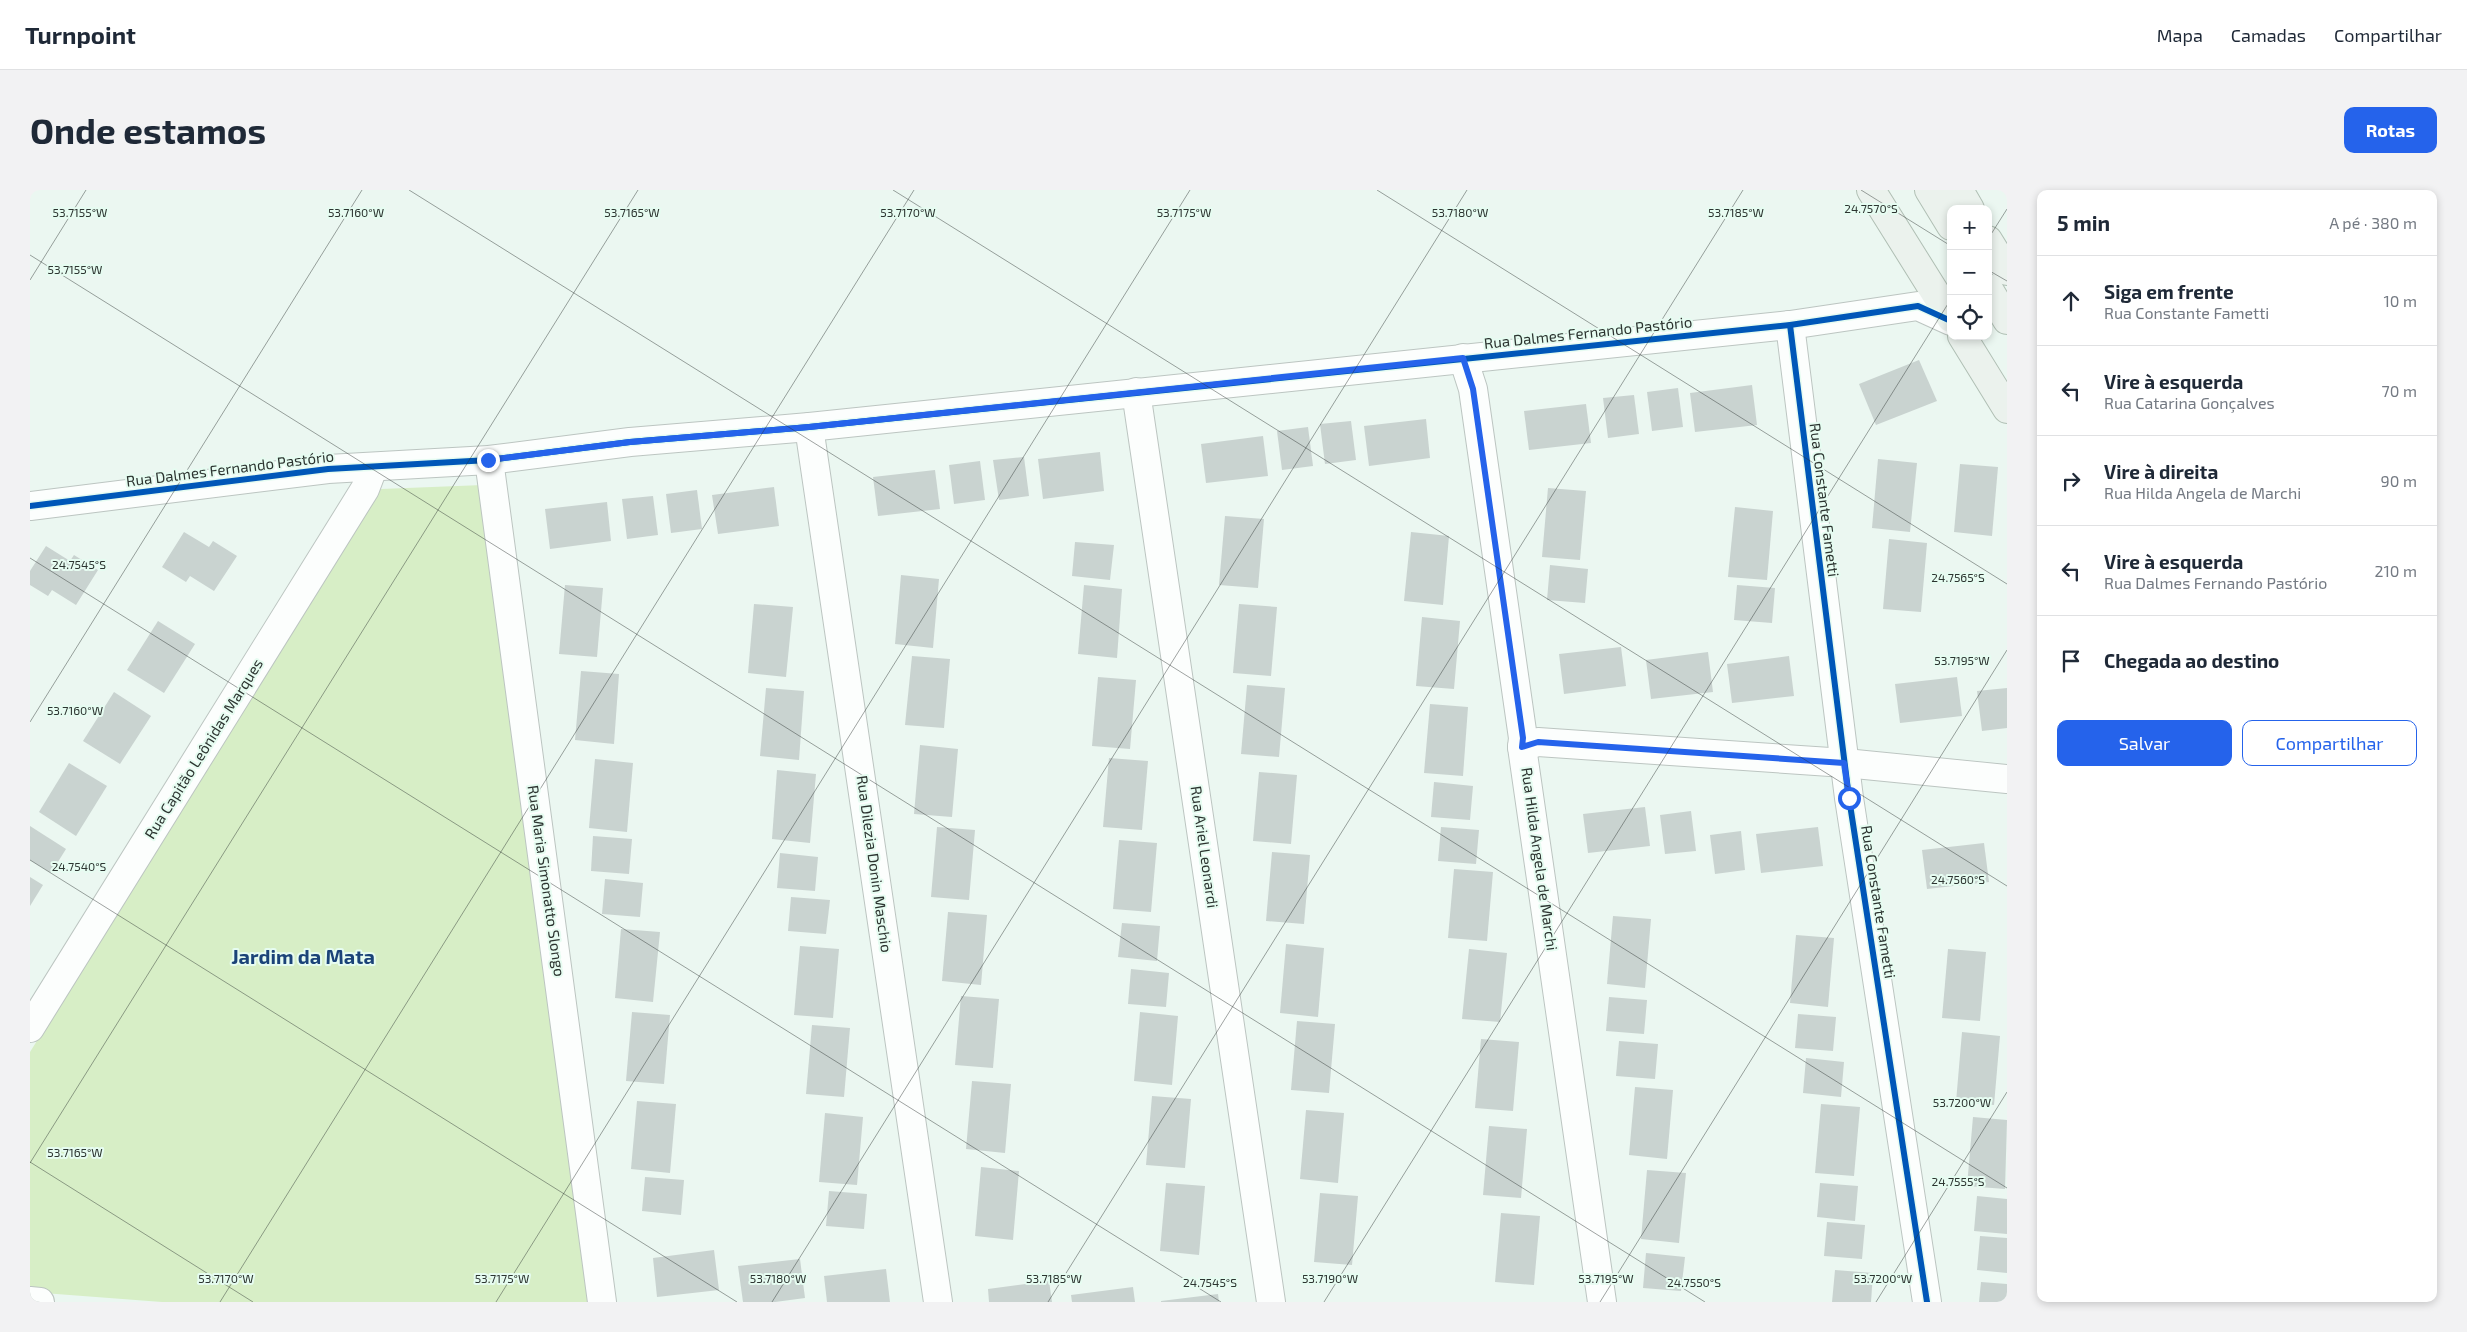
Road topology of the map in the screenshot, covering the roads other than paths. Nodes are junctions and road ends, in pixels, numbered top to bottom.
1 (1871, 190) edge
2 (1929, 190) edge
3 (1959, 190) edge
4 (1968, 205) edge
5 (1947, 219) edge
6 (1992, 247) edge
7 (2007, 272) edge
8 (1992, 295) edge
9 (1947, 314) edge
10 (1947, 318) edge
11 (2007, 320) edge
12 (1790, 325) junction
13 (1964, 340) edge
14 (1463, 358) junction
15 (1136, 392) junction
16 (2007, 409) edge
17 (809, 427) junction
18 (488, 460) junction
19 (373, 468) junction
20 (30, 506) edge
21 (1522, 747) junction
22 (1844, 763) junction
23 (2007, 779) edge
24 (30, 1028) edge
25 (30, 1301) edge
26 (40, 1302) edge
27 (602, 1302) edge
28 (938, 1302) edge
29 (1272, 1302) edge
30 (1602, 1302) edge
31 (1927, 1302) edge

1 - 9 main road
2 - 5 main road
3 - 4 main road
6 - 7 main road
8 - 11 main road
10 - 12 street, Rua Dalmes Fernando Pastório
12 - 14 street, Rua Dalmes Fernando Pastório
12 - 22 street, Rua Constante Fametti
13 - 16 main road
14 - 15 street, Rua Dalmes Fernando Pastório
14 - 21 street, Rua Hilda Angela de Marchi
15 - 17 street, Rua Dalmes Fernando Pastório
15 - 29 street, Rua Ariel Leonardi
17 - 18 street, Rua Dalmes Fernando Pastório
17 - 28 street, Rua Dilezia Donin Maschio
18 - 19 street, Rua Dalmes Fernando Pastório
18 - 27 street, Rua Maria Simonatto Slongo
19 - 20 street, Rua Dalmes Fernando Pastório
19 - 24 street, Rua Capitão Leônidas Marques
21 - 22 street
21 - 30 street, Rua Hilda Angela de Marchi
22 - 23 street
22 - 31 street, Rua Constante Fametti
25 - 26 street

